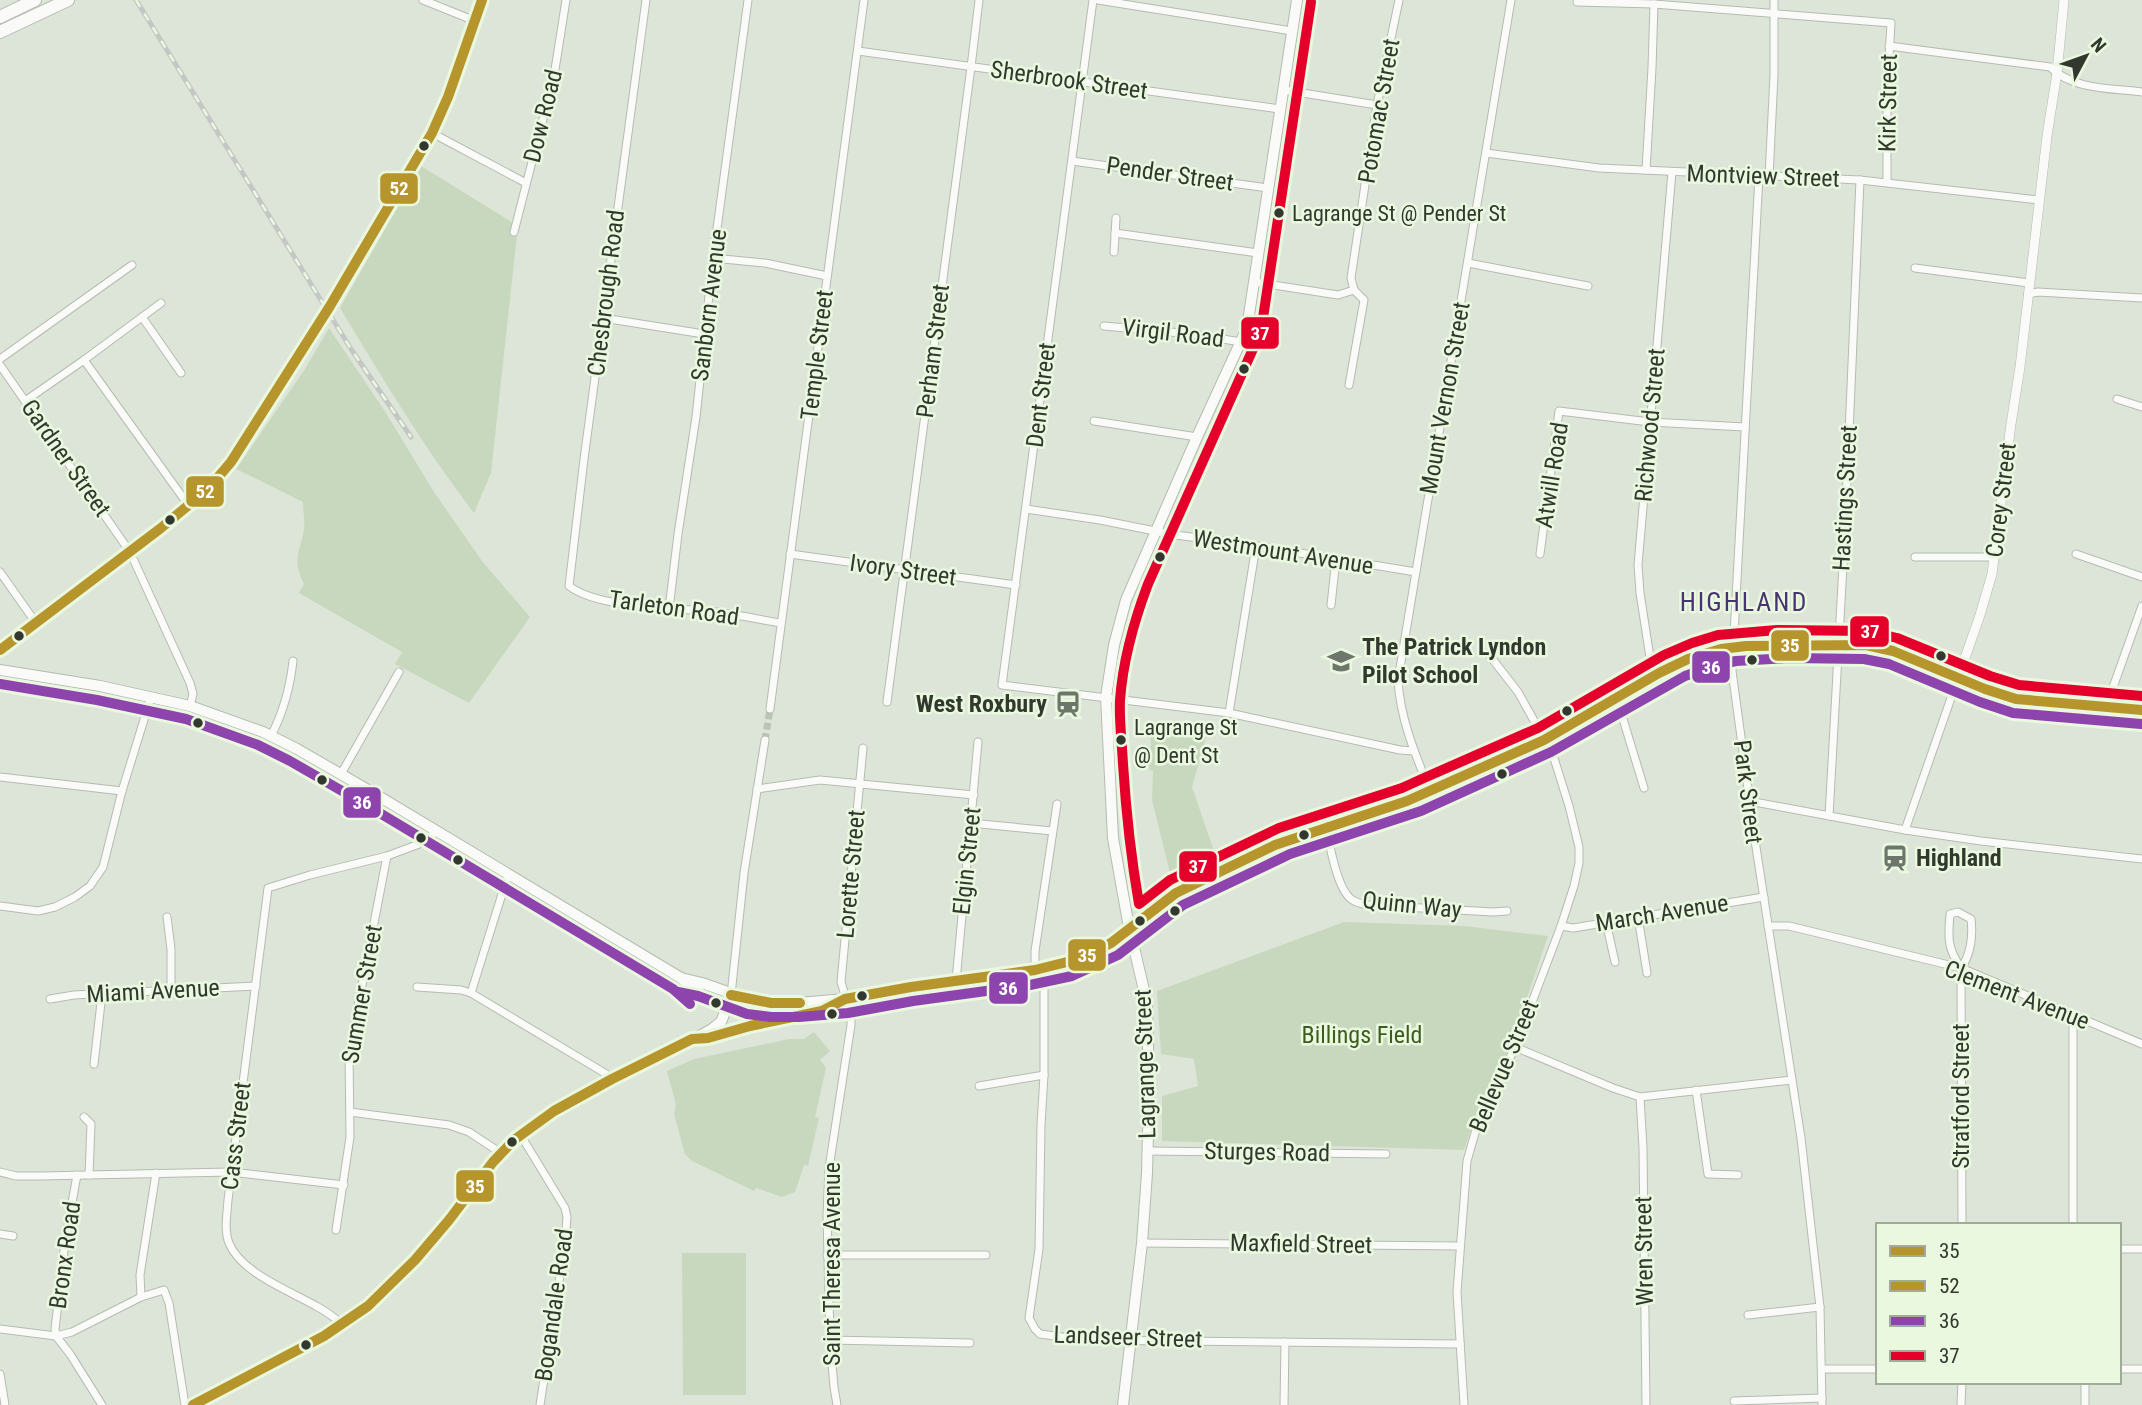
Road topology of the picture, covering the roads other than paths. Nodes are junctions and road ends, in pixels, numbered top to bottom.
1 (35, 0) edge
2 (68, 0) edge
3 (424, 0) edge
4 (482, 0) edge
5 (566, 0) edge
6 (646, 0) edge
7 (748, 0) edge
8 (864, 0) edge
9 (979, 0) edge
10 (1096, 0) edge
11 (1297, 0) edge
12 (1399, 0) edge
13 (1511, 0) edge
14 (1774, 0) edge
15 (2064, 0) edge
16 (1577, 2) dead end
17 (1654, 4) junction
18 (1773, 14) junction
19 (0, 16) edge
20 (475, 21) junction
21 (1292, 31) junction
22 (0, 32) edge
23 (1889, 46) junction
24 (858, 51) junction
25 (971, 67) junction
26 (2057, 73) junction
27 (1083, 82) junction
28 (1284, 90) junction
29 (2142, 92) edge
30 (1377, 105) junction
31 (1280, 109) junction
32 (432, 133) junction
33 (1486, 153) junction
34 (1072, 160) junction
35 (1646, 170) junction
36 (1672, 172) junction
37 (1759, 176) junction
38 (1769, 177) junction
39 (1860, 180) junction
40 (1886, 182) junction
41 (526, 183) junction
42 (1268, 188) junction
43 (2039, 200) junction
44 (1116, 218) dead end
45 (514, 232) dead end
46 (1115, 233) junction
47 (1114, 252) dead end
48 (1258, 253) junction
49 (713, 258) junction
50 (1468, 263) junction
51 (132, 265) dead end
52 (1914, 268) dead end
53 (827, 276) junction
54 (1254, 282) junction
55 (2029, 283) junction
56 (1588, 286) dead end
57 (1354, 290) junction
58 (2028, 293) junction
59 (2142, 298) edge
60 (161, 303) dead end
61 (142, 317) junction
62 (603, 318) junction
63 (1104, 326) dead end
64 (704, 334) junction
65 (1241, 342) junction
66 (0, 359) edge
67 (84, 360) junction
68 (0, 365) edge
69 (181, 373) dead end
70 (1349, 385) dead end
71 (2117, 399) dead end
72 (25, 401) junction
73 (2142, 407) edge
74 (1094, 421) dead end
75 (1650, 422) junction
76 (1745, 427) junction
77 (1197, 437) junction
78 (188, 506) junction
79 (1026, 509) junction
80 (1155, 532) junction
81 (1256, 546) junction
82 (130, 552) junction
83 (790, 554) junction
84 (1540, 554) dead end
85 (2076, 554) dead end
86 (1915, 557) dead end
87 (1994, 557) junction
88 (1336, 559) junction
89 (904, 570) junction
90 (0, 572) edge
91 (1416, 572) junction
92 (2142, 577) edge
93 (1016, 585) junction
94 (569, 586) joint
95 (1331, 605) dead end
96 (2142, 606) edge
97 (670, 609) junction
98 (36, 623) junction
99 (780, 623) junction
100 (1837, 644) junction
101 (1734, 647) junction
102 (0, 650) edge
103 (1490, 656) dead end
104 (293, 660) dead end
105 (0, 670) edge
106 (399, 673) dead end
107 (1653, 677) junction
108 (1958, 678) junction
109 (1106, 696) junction
110 (151, 697) junction
111 (1613, 700) junction
112 (887, 702) dead end
113 (190, 706) junction
114 (2106, 707) junction
115 (770, 709) tunnel mouth
116 (2142, 710) edge
117 (1229, 713) junction
118 (271, 736) junction
119 (765, 740) tunnel mouth
120 (1544, 740) junction
121 (978, 742) dead end
122 (863, 748) dead end
123 (1414, 751) junction
124 (341, 774) junction
125 (0, 777) edge
126 (860, 785) junction
127 (1644, 788) dead end
128 (757, 789) junction
129 (122, 791) junction
130 (1430, 791) junction
131 (974, 796) junction
132 (1749, 801) junction
133 (1057, 804) dead end
134 (1829, 816) junction
135 (971, 823) junction
136 (1326, 828) junction
137 (1905, 830) junction
138 (437, 831) junction
139 (1052, 831) junction
140 (387, 856) junction
141 (2142, 859) edge
142 (508, 874) junction
143 (1763, 897) junction
144 (0, 906) edge
145 (1507, 911) dead end
146 (167, 917) dead end
147 (1638, 917) junction
148 (1606, 922) junction
149 (1561, 926) junction
150 (1768, 926) junction
151 (1129, 929) junction
152 (1615, 962) dead end
153 (1961, 968) junction
154 (1035, 970) junction
155 (1647, 973) dead end
156 (681, 978) junction
157 (956, 981) junction
158 (256, 986) junction
159 (418, 987) dead end
160 (172, 990) junction
161 (471, 993) junction
162 (102, 994) junction
163 (731, 995) junction
164 (50, 999) dead end
165 (845, 999) junction
166 (727, 1008) junction
167 (2073, 1016) junction
168 (783, 1018) junction
169 (692, 1039) junction
170 (2142, 1044) edge
171 (1515, 1047) junction
172 (94, 1064) dead end
173 (1044, 1075) junction
174 (613, 1079) junction
175 (1793, 1080) junction
176 (979, 1086) dead end
177 (1696, 1090) junction
178 (1640, 1097) junction
179 (350, 1112) junction
180 (84, 1117) dead end
181 (520, 1134) junction
182 (1148, 1151) junction
183 (501, 1153) junction
184 (1386, 1154) dead end
185 (0, 1171) edge
186 (231, 1172) junction
187 (156, 1173) junction
188 (77, 1175) junction
189 (89, 1175) junction
190 (1738, 1175) dead end
191 (344, 1185) junction
192 (1962, 1223) edge
193 (2073, 1223) edge
194 (336, 1230) dead end
195 (0, 1234) edge
196 (13, 1236) dead end
197 (1142, 1243) junction
198 (1460, 1246) junction
199 (2121, 1249) edge
200 (2142, 1249) edge
201 (827, 1255) junction
202 (986, 1255) dead end
203 (141, 1297) junction
204 (1820, 1307) junction
205 (1748, 1315) dead end
206 (343, 1324) junction
207 (0, 1329) edge
208 (56, 1336) junction
209 (1132, 1339) junction
210 (830, 1340) junction
211 (1285, 1342) junction
212 (970, 1343) dead end
213 (1460, 1345) junction
214 (1822, 1369) junction
215 (1876, 1369) edge
216 (2121, 1369) edge
217 (2142, 1369) edge
218 (0, 1374) edge
219 (1962, 1384) edge
220 (2085, 1384) edge
221 (1734, 1401) dead end
222 (1822, 1402) edge
223 (5, 1405) edge
224 (102, 1405) edge
225 (185, 1405) edge
226 (194, 1405) edge
227 (540, 1405) edge
228 (837, 1405) edge
229 (1123, 1405) edge
230 (1284, 1405) edge
231 (1464, 1405) edge
232 (1646, 1405) edge
233 (1961, 1405) edge
234 (2085, 1405) edge

1 - 19 highway
2 - 22 highway
3 - 20 street
4 - 20 street
5 - 41 street, Dow Road
6 - 62 street, Chesbrough Road
7 - 49 street, Sanborn Avenue
8 - 24 street, Temple Street
9 - 25 street, Perham Street
10 - 21 street
10 - 27 street, Dent Street
11 - 21 main road, Lagrange Street
12 - 30 street, Potomac Street
13 - 33 street, Mount Vernon Street
14 - 18 street
15 - 26 street, Corey Street
16 - 17 street
17 - 18 street
17 - 35 street
18 - 23 street, Kirk Street
18 - 38 street
20 - 32 street
21 - 28 main road, Lagrange Street
23 - 26 street
23 - 40 street, Kirk Street
24 - 25 street, Sherbrook Street
24 - 53 street, Temple Street
25 - 27 street, Sherbrook Street
25 - 89 street, Perham Street
26 - 29 street
26 - 43 street, Corey Street
27 - 31 street, Sherbrook Street
27 - 34 street, Dent Street
28 - 30 street
28 - 31 main road, Lagrange Street
30 - 57 street, Potomac Street
31 - 42 main road, Lagrange Street
32 - 41 street
32 - 78 street, bridge
33 - 35 street, Montview Street
33 - 50 street, Mount Vernon Street
34 - 42 street, Pender Street
34 - 79 street, Dent Street
35 - 36 street, Montview Street
36 - 37 street, Montview Street
36 - 75 street, Richwood Street
37 - 38 street, Montview Street
37 - 76 street, Park Street
38 - 39 street, Montview Street
39 - 40 street, Montview Street
39 - 100 street, Hastings Street
40 - 43 street, Montview Street
41 - 45 street, Dow Road
42 - 48 main road, Lagrange Street
43 - 55 street, Corey Street
44 - 46 street
46 - 47 street
46 - 48 street
48 - 54 main road, Lagrange Street
49 - 53 street
49 - 64 street, Sanborn Avenue
50 - 56 street
50 - 91 street, Mount Vernon Street
51 - 66 street
52 - 55 street
53 - 83 street, Temple Street
54 - 57 street
54 - 65 main road, Lagrange Street
55 - 58 street, Corey Street
57 - 70 street, Potomac Street
58 - 59 street
58 - 87 street, Corey Street
60 - 61 street
61 - 67 street
61 - 69 street
62 - 64 street
62 - 94 street, Chesbrough Road
63 - 65 street, Virgil Road
64 - 97 street, Sanborn Avenue
65 - 77 main road, Lagrange Street
67 - 72 street
67 - 78 street
68 - 72 street, Gardner Street
71 - 73 street
72 - 82 street, Gardner Street
74 - 77 street
75 - 76 street, Atwill Road
75 - 84 street, Atwill Road
75 - 107 street, Richwood Street
76 - 101 street, Park Street
77 - 80 main road, Lagrange Street
78 - 82 street
79 - 80 street, Westmount Avenue
79 - 93 street, Dent Street
80 - 81 street, Westmount Avenue
80 - 109 main road, Lagrange Street
81 - 88 street, Westmount Avenue
81 - 117 street
82 - 98 street
82 - 113 street, Gardner Street
83 - 89 street, Ivory Street
83 - 99 street, Temple Street
85 - 92 street
86 - 87 street
87 - 108 street, Corey Street
88 - 91 street, Westmount Avenue
88 - 95 street
89 - 93 street, Ivory Street
89 - 112 street, Perham Street
90 - 98 street
91 - 123 street, Mount Vernon Street
93 - 109 street, Dent Street
94 - 97 street, Tarleton Road
96 - 114 street
97 - 99 street, Tarleton Road
98 - 102 street
99 - 115 street, Temple Street
100 - 101 main road
100 - 108 main road
100 - 134 street, Hastings Street
101 - 107 main road
101 - 132 street, Park Street
103 - 120 street, Bellevue Street
104 - 118 street
105 - 110 main road
106 - 124 street
107 - 111 main road
108 - 114 main road
108 - 137 street, Corey Street
109 - 117 street
109 - 151 main road, Lagrange Street
110 - 113 main road
110 - 129 street
111 - 120 main road
111 - 127 street
113 - 118 main road
114 - 116 main road
117 - 123 street
118 - 124 main road
119 - 128 street
120 - 130 main road
120 - 149 street, Bellevue Street
121 - 131 street, Elgin Street
122 - 126 street, Lorette Street
123 - 130 street, Mount Vernon Street
124 - 138 main road
125 - 129 street
126 - 128 street
126 - 131 street
126 - 165 street, Lorette Street
128 - 163 street
129 - 144 street
130 - 136 main road
131 - 135 street, Elgin Street
132 - 134 street
132 - 143 street, Park Street
133 - 139 street, Landseer Street
134 - 137 street
135 - 139 street
135 - 157 street, Elgin Street
136 - 145 street, Quinn Way
136 - 151 main road
137 - 141 street
138 - 140 street
138 - 142 main road
139 - 154 street, Landseer Street
140 - 158 street, Cass Street
140 - 179 street, Summer Street
142 - 156 main road
142 - 161 street
143 - 147 street, March Avenue
143 - 150 street, Park Street
146 - 160 street
147 - 148 street, March Avenue
147 - 155 street
148 - 149 street, March Avenue
148 - 152 street
149 - 171 street, Bellevue Street
150 - 153 street, Clement Avenue
150 - 175 street, Park Street
151 - 154 main road
151 - 182 main road, Lagrange Street
153 - 153 street, Stratford Street
153 - 167 street, Clement Avenue
153 - 192 street, Stratford Street
154 - 157 main road
154 - 173 street, Landseer Street
156 - 163 main road
156 - 166 main road
157 - 165 main road
158 - 160 street, Miami Avenue
158 - 186 street, Cass Street
159 - 161 street
160 - 162 street, Miami Avenue
161 - 174 street
162 - 164 street, Miami Avenue
162 - 172 street
163 - 165 main road
163 - 166 main road
165 - 168 main road
165 - 201 street, Saint Theresa Avenue
166 - 168 main road
166 - 169 main road
167 - 170 street, Clement Avenue
167 - 193 street
168 - 169 main road
169 - 174 main road
171 - 178 street
171 - 198 street, Bellevue Street
173 - 176 street
173 - 209 street, Landseer Street
174 - 181 main road
175 - 177 street
175 - 204 street, Park Street
177 - 178 street
177 - 190 street
178 - 232 street, Wren Street
179 - 183 street
179 - 191 street, Summer Street
180 - 189 street
181 - 183 main road
181 - 227 street, Bogandale Road
182 - 184 street, Sturges Road
182 - 197 main road, Lagrange Street
183 - 206 main road
185 - 188 street
186 - 187 street
186 - 191 street
186 - 206 street, Cass Street
187 - 189 street
187 - 203 street
188 - 189 street
188 - 208 street, Bronx Road
191 - 194 street, Summer Street
195 - 196 street
197 - 198 street, Maxfield Street
197 - 209 main road, Lagrange Street
198 - 213 street, Bellevue Street
199 - 200 street
201 - 202 street
201 - 210 street, Saint Theresa Avenue
203 - 208 street
203 - 225 street
204 - 205 street
204 - 214 street, Park Street
206 - 226 main road
207 - 208 street
208 - 224 street, Bronx Road
209 - 211 street, Landseer Street
209 - 229 main road, Lagrange Street
210 - 212 street
210 - 228 street, Saint Theresa Avenue
211 - 213 street, Landseer Street
211 - 230 street
213 - 231 street, Bellevue Street
214 - 215 street
214 - 222 street, Park Street
216 - 217 street
218 - 223 street
219 - 233 street
220 - 234 street
221 - 222 street

